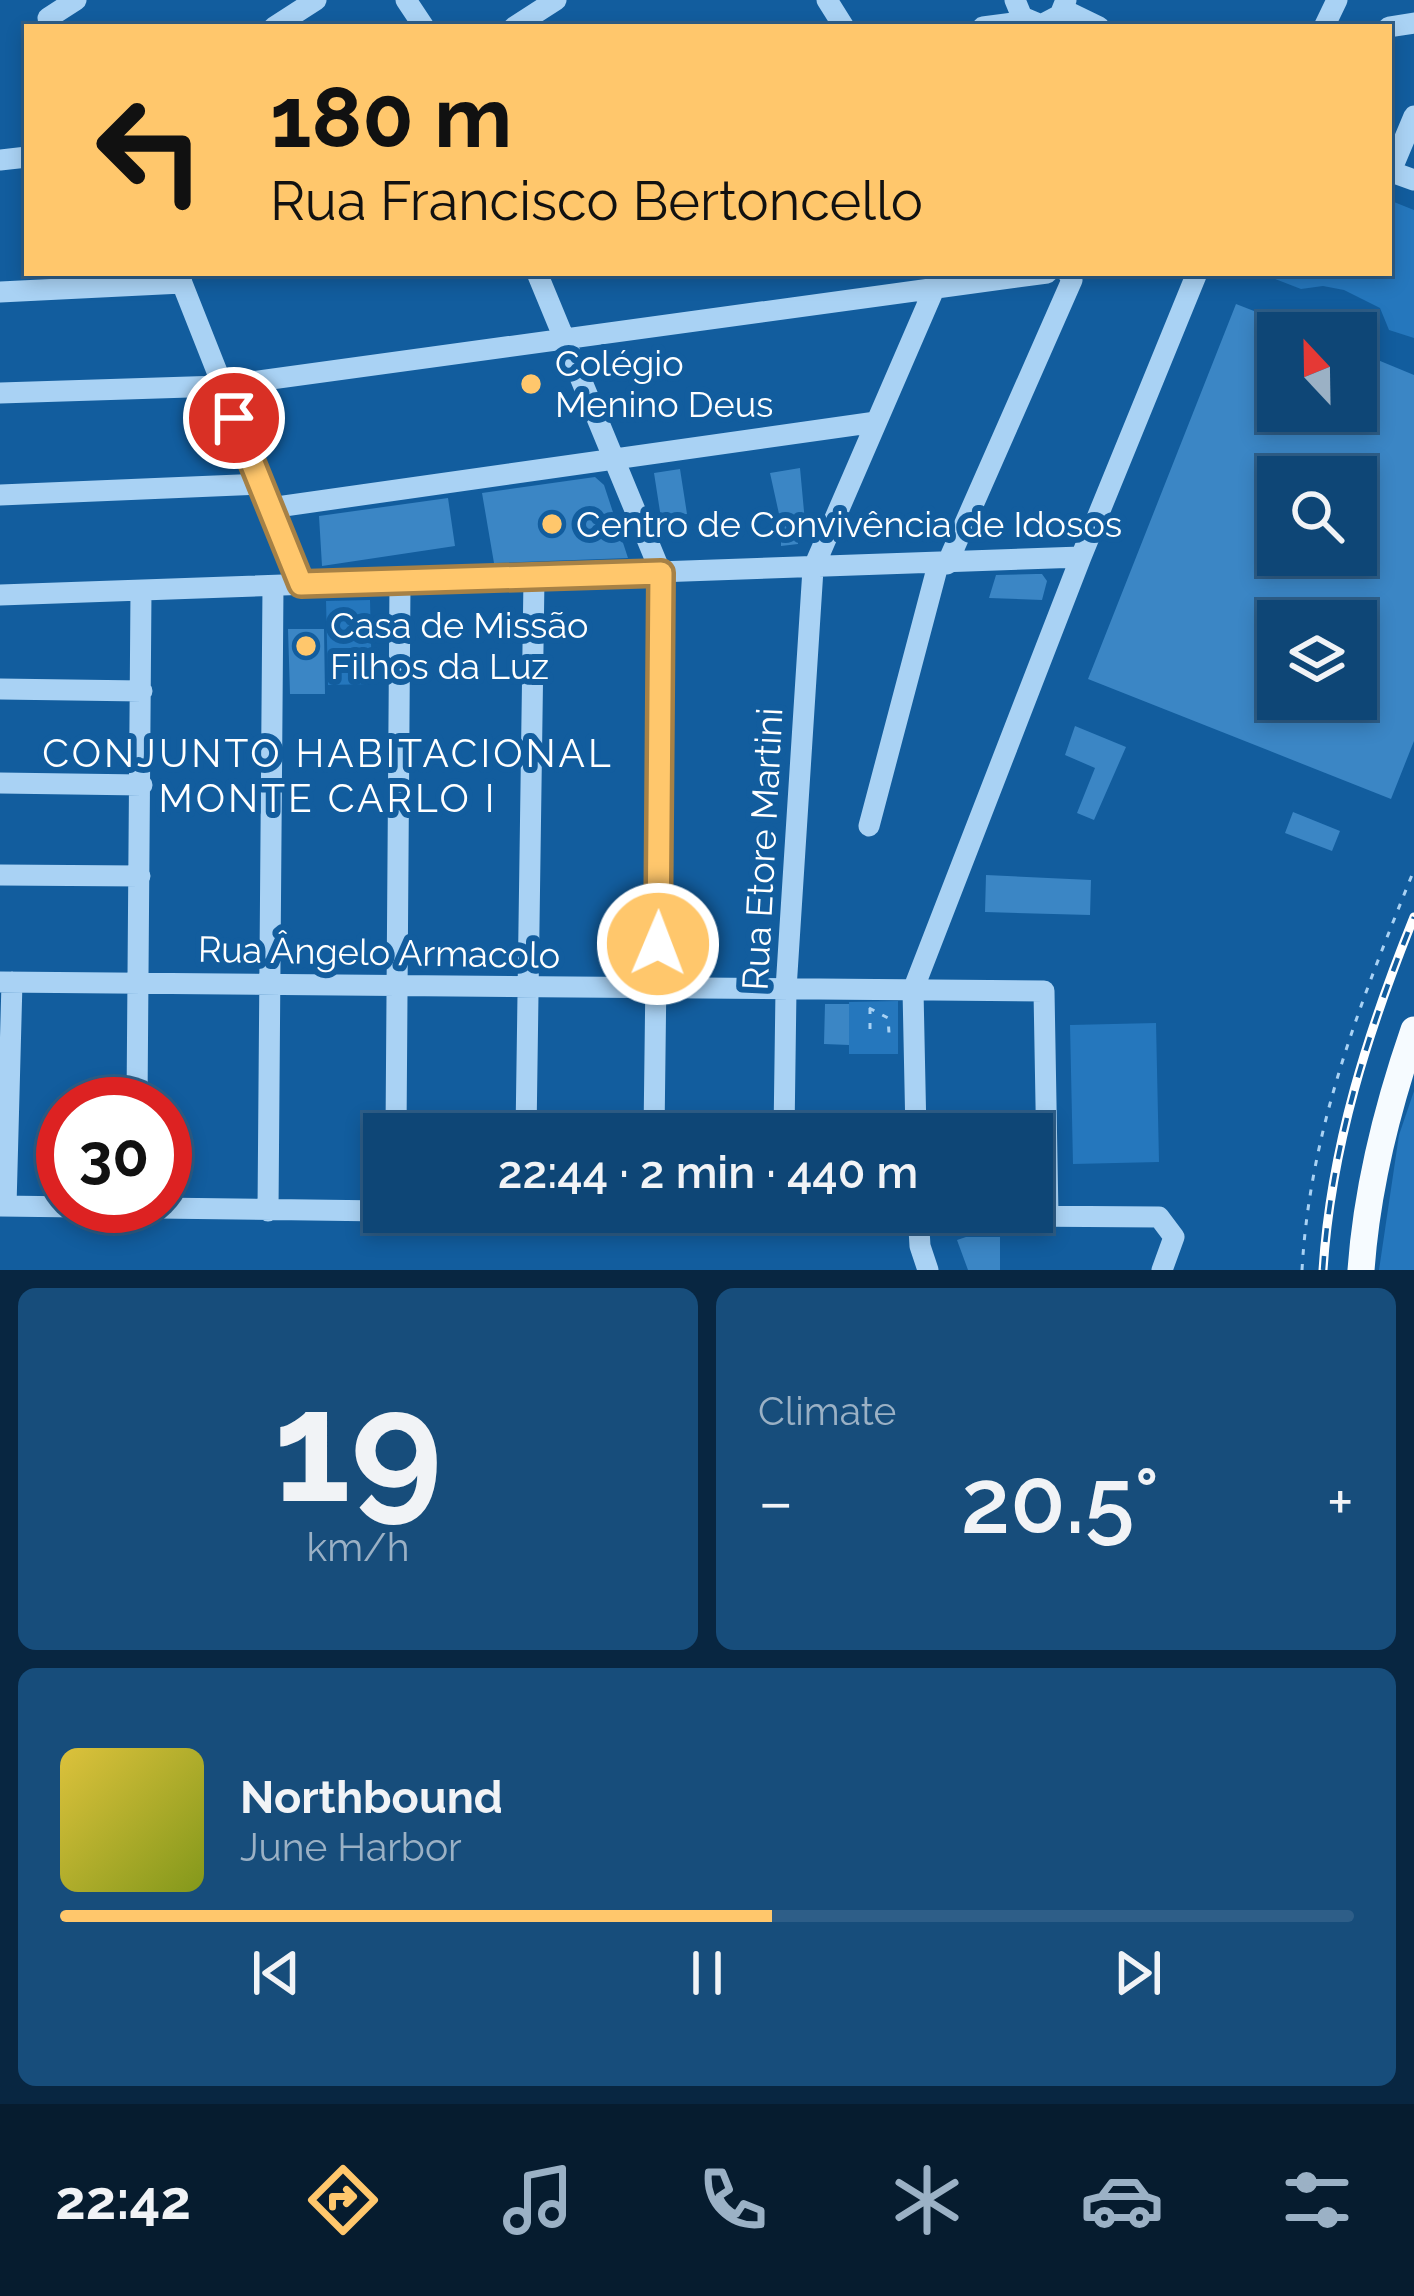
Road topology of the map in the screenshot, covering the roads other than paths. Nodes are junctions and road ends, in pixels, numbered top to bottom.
1 (76, 0) edge
2 (316, 0) edge
3 (556, 0) edge
4 (1015, 0) edge
5 (46, 15) edge
6 (1028, 21) junction
7 (279, 24) edge
8 (519, 24) edge
9 (1006, 24) edge
10 (1038, 24) edge
11 (1414, 116) edge
12 (1392, 166) edge
13 (538, 276) edge
14 (1006, 276) edge
15 (1070, 276) edge
16 (1196, 276) edge
17 (180, 278) edge
18 (938, 281) edge
19 (0, 292) edge
20 (563, 339) junction
21 (221, 386) junction
22 (0, 393) edge
23 (876, 422) junction
24 (614, 460) junction
25 (260, 484) junction
26 (0, 495) edge
27 (270, 508) junction
28 (1081, 557) junction
29 (943, 564) junction
30 (813, 568) junction
31 (661, 573) junction
32 (534, 578) junction
33 (400, 582) junction
34 (301, 584) junction
35 (273, 586) junction
36 (142, 591) junction
37 (0, 595) edge
38 (0, 688) edge
39 (142, 691) junction
40 (0, 783) edge
41 (142, 785) junction
42 (869, 826) dead end
43 (0, 875) edge
44 (140, 876) junction
45 (6, 982) edge
46 (139, 982) junction
47 (269, 984) junction
48 (398, 986) junction
49 (527, 987) junction
50 (786, 989) junction
51 (657, 990) junction
52 (913, 990) junction
53 (1414, 1030) edge
54 (137, 1077) edge
55 (396, 1113) edge
56 (526, 1113) edge
57 (654, 1113) edge
58 (784, 1113) edge
59 (916, 1113) edge
60 (1047, 1113) edge
61 (3, 1206) edge
62 (36, 1206) edge
63 (192, 1209) edge
64 (268, 1211) junction
65 (363, 1211) edge
66 (1053, 1216) edge
67 (923, 1233) edge
68 (926, 1244) junction
69 (928, 1270) edge
70 (942, 1270) edge
71 (1162, 1270) edge
72 (1361, 1270) edge

1 - 5 street
2 - 7 street
3 - 8 street
4 - 6 street
6 - 9 street
6 - 10 street
11 - 12 street
13 - 20 street
14 - 18 street
15 - 29 street
16 - 28 street
17 - 19 street
17 - 21 street
18 - 20 street
18 - 23 street, Rua Etore Martini
20 - 21 street
20 - 24 street
21 - 22 street
21 - 25 street
23 - 24 street
23 - 30 street, Rua Etore Martini
24 - 27 street
24 - 31 street
25 - 26 street
25 - 27 street
27 - 34 street
28 - 29 street
28 - 52 street
29 - 30 street
29 - 42 street
30 - 31 street
30 - 50 street, Rua Etore Martini
31 - 32 street
31 - 51 street
32 - 33 street
32 - 49 street
33 - 34 street
33 - 48 street
34 - 35 street
35 - 36 street
35 - 47 street
36 - 37 street
36 - 39 street
38 - 39 street
39 - 41 street
40 - 41 street
41 - 44 street
43 - 44 street
44 - 46 street
45 - 46 street, Rua Ângelo Armacolo
45 - 61 street
46 - 47 street, Rua Ângelo Armacolo
46 - 54 street
47 - 48 street, Rua Ângelo Armacolo
47 - 64 street
48 - 49 street, Rua Ângelo Armacolo
48 - 55 street
49 - 51 street, Rua Ângelo Armacolo
49 - 56 street
50 - 51 street, Rua Ângelo Armacolo
50 - 52 street, Rua Ângelo Armacolo
50 - 58 street, Rua Etore Martini
51 - 57 street
52 - 59 street
52 - 60 street, Rua Ângelo Armacolo
53 - 72 main road
61 - 62 street
63 - 64 street
64 - 65 street
66 - 71 street
67 - 68 street
68 - 69 street
68 - 70 street

